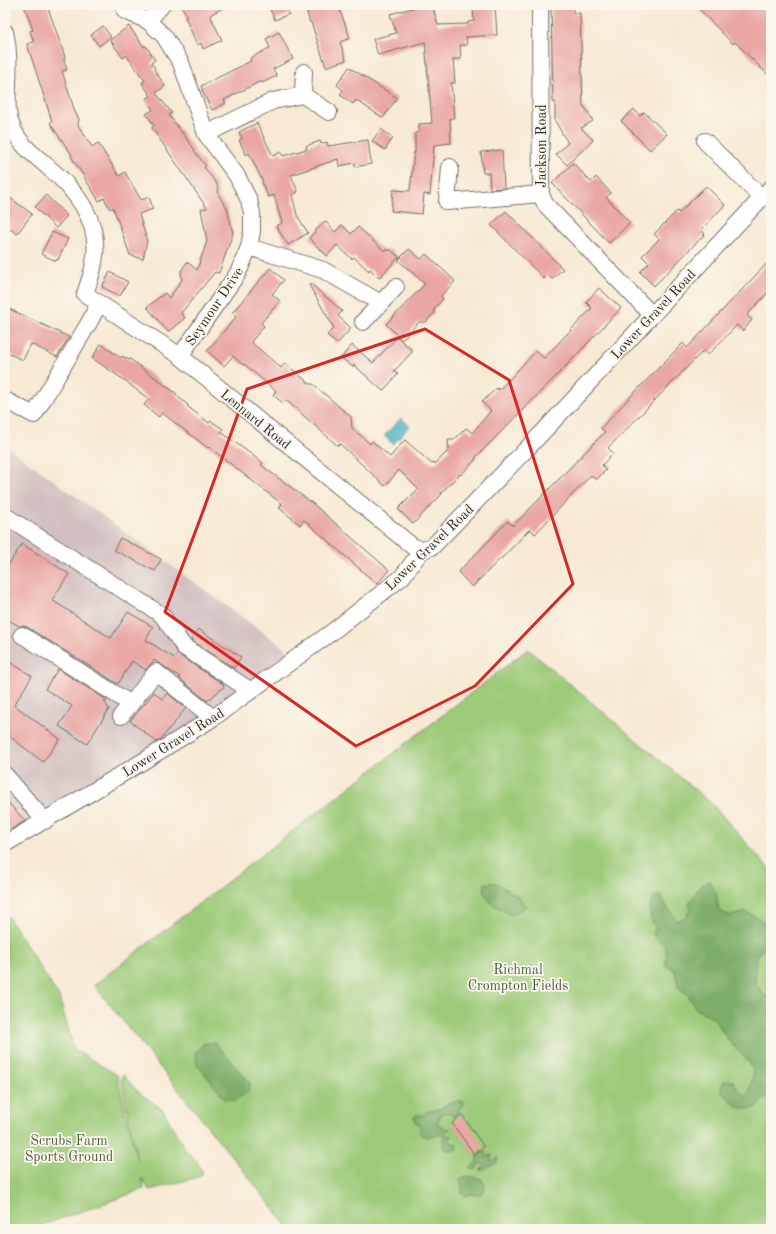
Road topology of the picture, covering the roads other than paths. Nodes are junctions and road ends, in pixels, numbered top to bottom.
1 (162, 5) edge
2 (540, 5) edge
3 (125, 11) dead end
4 (148, 20) junction
5 (5, 32) edge
6 (304, 72) dead end
7 (303, 95) junction
8 (329, 112) dead end
9 (9, 131) edge
10 (206, 134) junction
11 (705, 141) dead end
12 (450, 167) dead end
13 (766, 193) edge
14 (541, 194) junction
15 (249, 247) junction
16 (396, 287) dead end
17 (99, 303) junction
18 (381, 303) junction
19 (652, 315) junction
20 (363, 322) dead end
21 (180, 356) junction
22 (5, 400) edge
23 (7, 517) dead end
24 (422, 550) junction
25 (22, 635) dead end
26 (251, 691) junction
27 (131, 704) junction
28 (121, 716) dead end
29 (213, 718) junction
30 (5, 775) edge
31 (45, 821) junction
32 (5, 844) edge

1 - 4 street
2 - 14 street, Jackson Road
3 - 4 street, Seymour Drive
4 - 10 street, Seymour Drive
5 - 9 street
6 - 7 street
7 - 8 street
7 - 10 street
9 - 17 street, Lennard Road
10 - 15 street, Seymour Drive
11 - 13 street
12 - 14 street
13 - 19 street, Lower Gravel Road
14 - 19 street, Jackson Road
15 - 18 street
15 - 21 street, Seymour Drive
16 - 18 street
17 - 21 street, Lennard Road
17 - 22 street
18 - 20 street
19 - 24 street, Lower Gravel Road
21 - 24 street, Lennard Road
23 - 26 street
24 - 26 street, Lower Gravel Road
25 - 27 street
26 - 29 street, Lower Gravel Road
27 - 28 street
27 - 29 street
29 - 31 street, Lower Gravel Road
30 - 31 street
31 - 32 street, Lower Gravel Road

